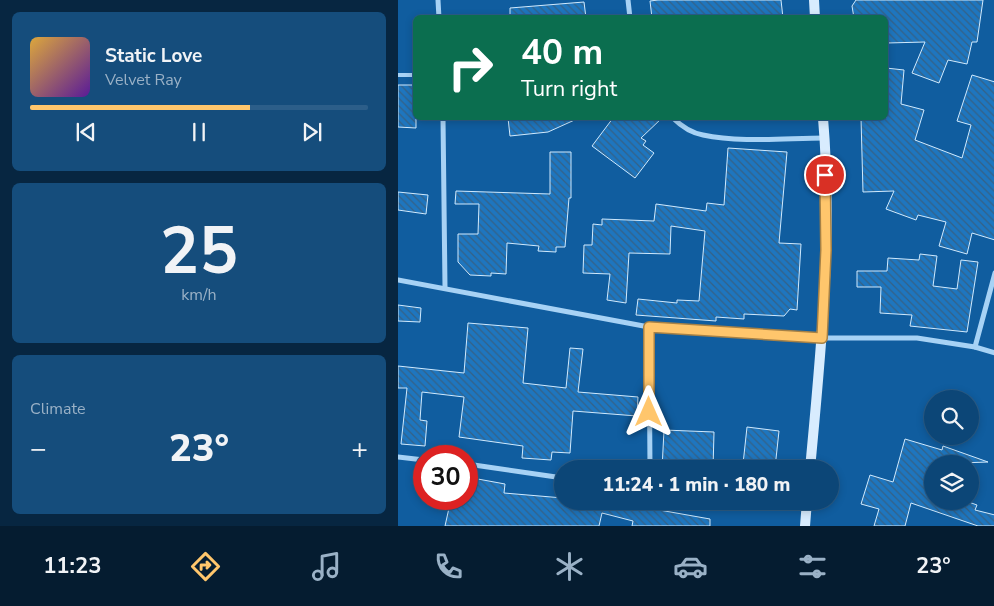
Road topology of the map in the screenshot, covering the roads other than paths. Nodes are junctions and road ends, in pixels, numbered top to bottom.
1 (438, 0) edge
2 (628, 0) edge
3 (814, 0) edge
4 (439, 15) edge
5 (630, 15) edge
6 (815, 15) edge
7 (398, 75) edge
8 (413, 75) edge
9 (443, 120) edge
10 (675, 120) edge
11 (823, 120) edge
12 (825, 138) junction
13 (994, 274) edge
14 (398, 280) edge
15 (445, 288) junction
16 (649, 327) junction
17 (822, 338) junction
18 (974, 346) junction
19 (994, 353) edge
20 (398, 457) edge
21 (413, 459) edge
22 (650, 460) edge
23 (811, 460) edge
24 (478, 466) edge
25 (554, 477) edge
26 (806, 510) edge
27 (805, 526) edge

1 - 4 street
2 - 5 street
3 - 6 main road
7 - 8 lane
9 - 15 street
10 - 12 street
11 - 12 main road
12 - 17 main road
13 - 18 street
14 - 15 street
15 - 16 street
16 - 17 street
16 - 22 street
17 - 18 street
17 - 23 main road
18 - 19 street
20 - 21 street
24 - 25 street
26 - 27 main road

